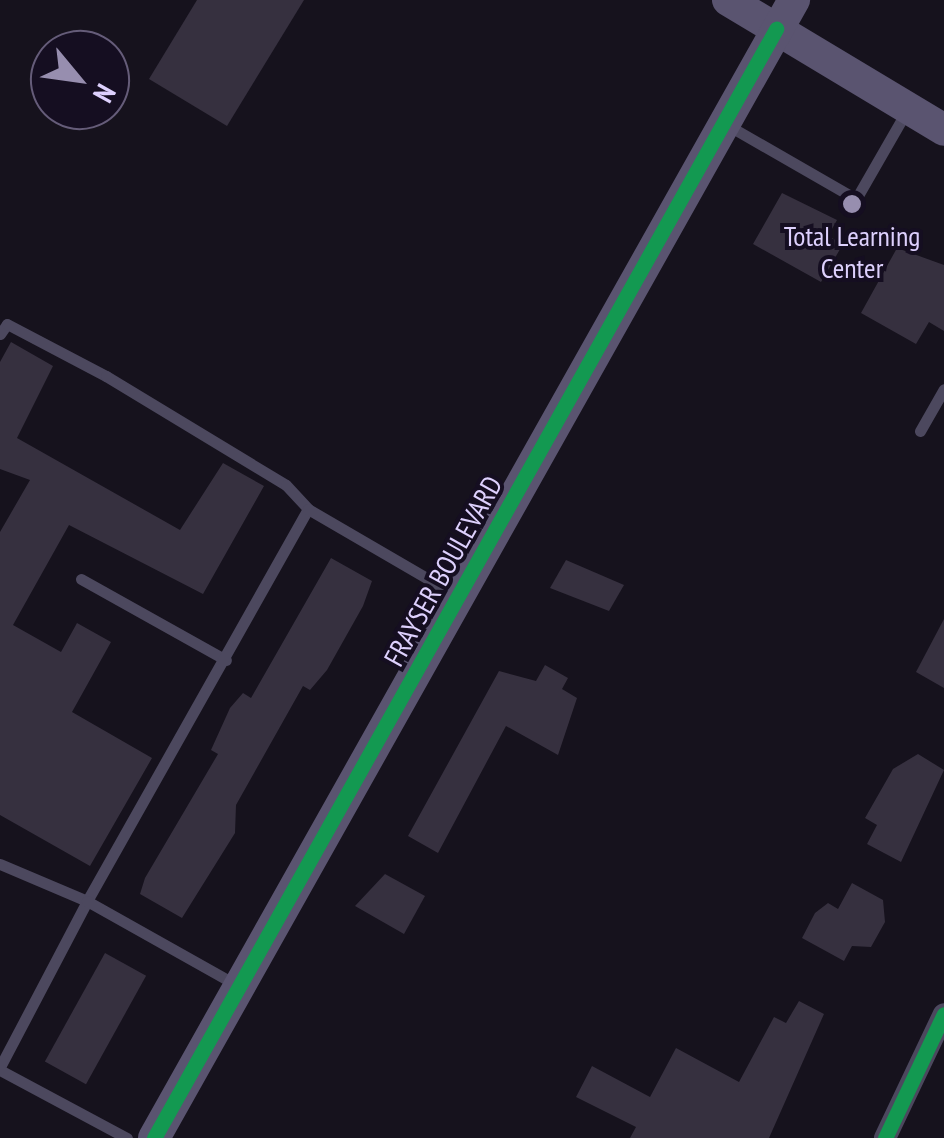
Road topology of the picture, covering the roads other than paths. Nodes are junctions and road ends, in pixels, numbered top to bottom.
1 (728, 0) edge
2 (794, 0) edge
3 (776, 29) junction
4 (908, 108) junction
5 (724, 123) junction
6 (944, 130) edge
7 (0, 334) edge
8 (944, 388) edge
9 (920, 430) dead end
10 (308, 509) junction
11 (80, 579) dead end
12 (458, 596) junction
13 (226, 660) junction
14 (0, 864) edge
15 (88, 901) junction
16 (239, 986) junction
17 (944, 1014) edge
18 (0, 1069) edge
19 (127, 1138) edge
20 (154, 1138) edge
21 (885, 1138) edge

1 - 3 main road
2 - 3 main road, FRAYSER BOULEVARD
3 - 4 main road
3 - 5 main road, FRAYSER BOULEVARD
4 - 5 lane
4 - 6 main road
5 - 12 main road, FRAYSER BOULEVARD
7 - 10 lane
8 - 9 lane
10 - 12 lane
10 - 13 lane
11 - 13 lane
12 - 16 main road, FRAYSER BOULEVARD
13 - 15 lane
14 - 15 lane
15 - 16 lane
15 - 18 lane
16 - 20 main road, FRAYSER BOULEVARD
17 - 21 street
18 - 19 lane

